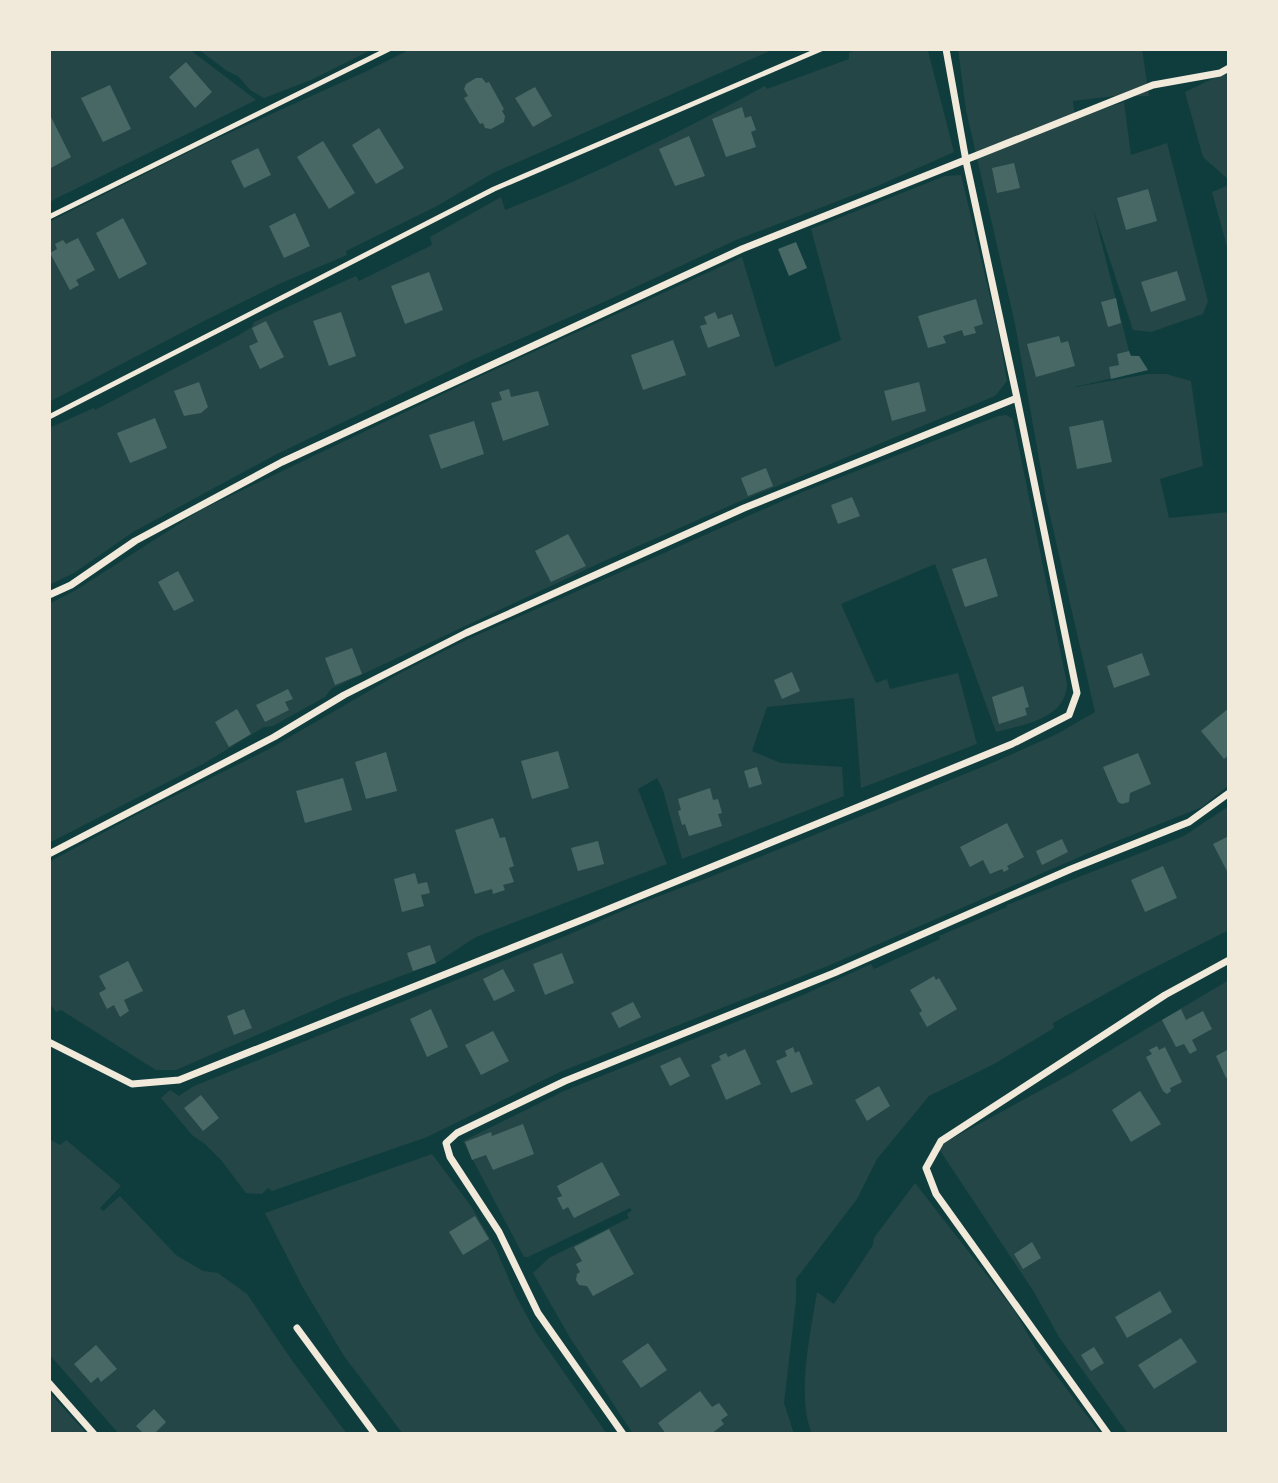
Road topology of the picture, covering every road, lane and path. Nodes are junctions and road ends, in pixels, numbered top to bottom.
1 (389, 49) edge
2 (821, 49) edge
3 (946, 49) edge
4 (1229, 68) edge
5 (966, 161) junction
6 (49, 217) edge
7 (1017, 398) junction
8 (49, 417) edge
9 (49, 595) edge
10 (1229, 793) edge
11 (49, 854) edge
12 (1229, 960) edge
13 (49, 1042) edge
14 (297, 1328) dead end
15 (49, 1383) edge
16 (94, 1434) edge
17 (375, 1434) edge
18 (623, 1434) edge
19 (1108, 1434) edge

1 - 6 lane
2 - 8 lane
3 - 5 street
4 - 5 street
5 - 7 street
5 - 9 street
7 - 11 street
7 - 13 street
10 - 18 street
12 - 19 street
14 - 17 street
15 - 16 street

